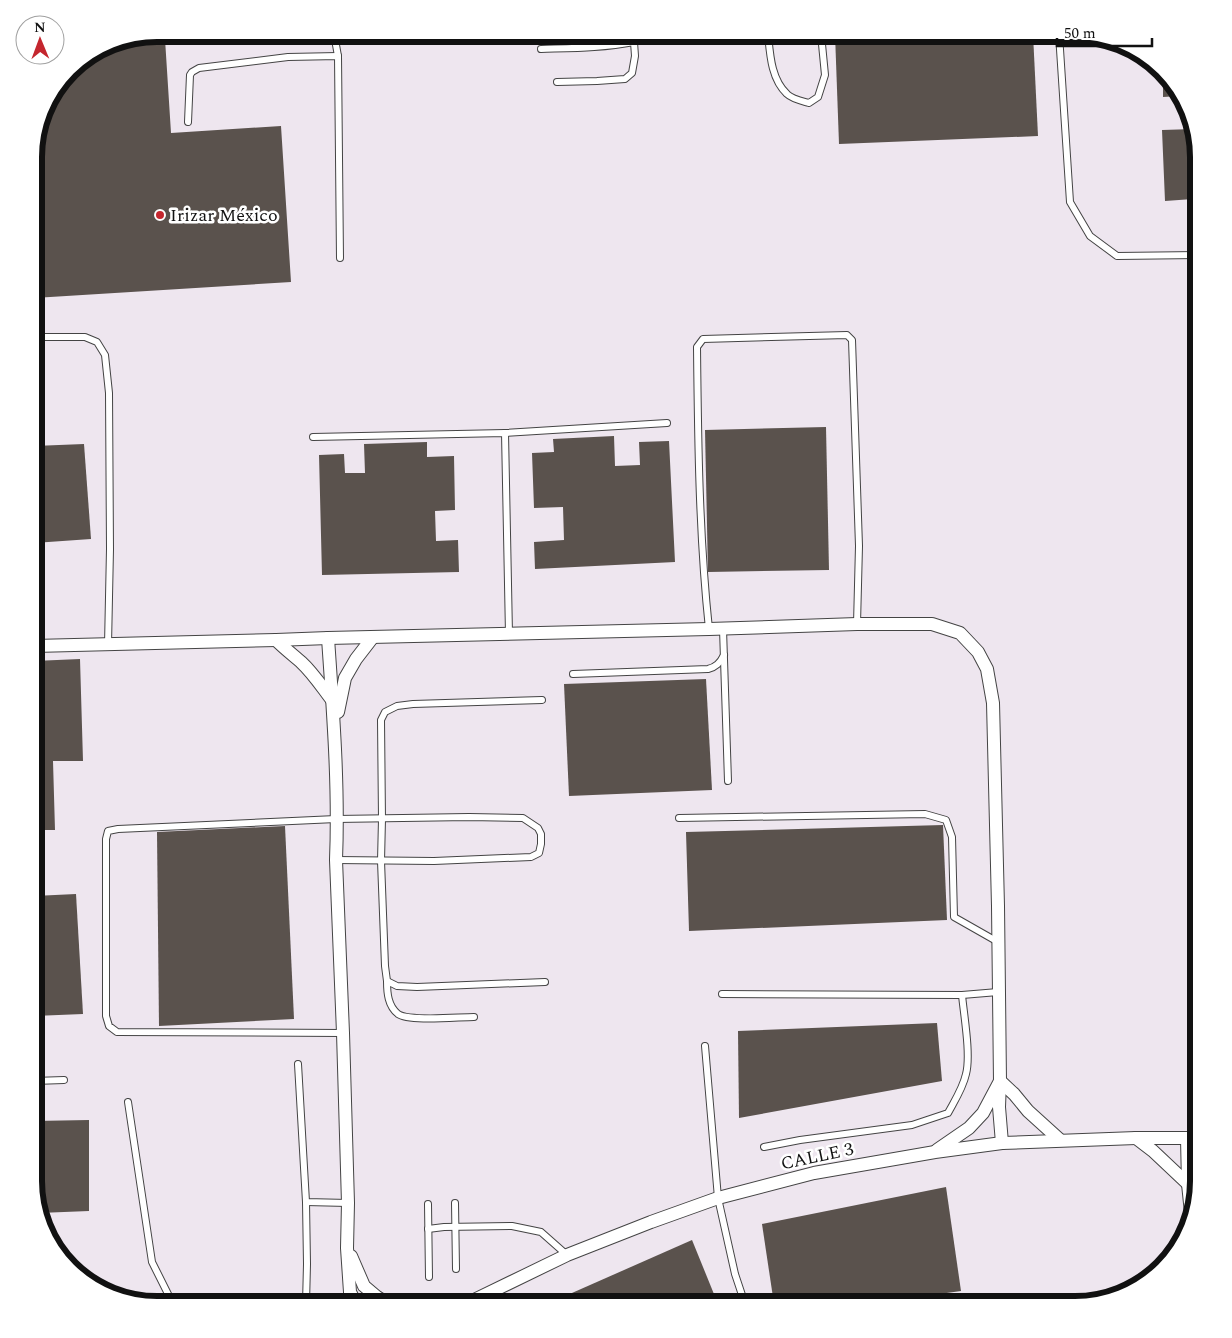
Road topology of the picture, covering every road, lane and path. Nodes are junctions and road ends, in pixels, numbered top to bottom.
1 (336, 43) edge
2 (628, 43) edge
3 (634, 43) edge
4 (769, 43) edge
5 (822, 43) edge
6 (1060, 43) edge
7 (541, 49) dead end
8 (338, 56) junction
9 (556, 82) dead end
10 (188, 122) dead end
11 (1190, 255) edge
12 (340, 258) dead end
13 (43, 336) edge
14 (667, 423) dead end
15 (505, 434) junction
16 (313, 437) dead end
17 (857, 624) junction
18 (709, 629) junction
19 (723, 629) junction
20 (509, 634) junction
21 (373, 637) junction
22 (328, 638) junction
23 (276, 640) junction
24 (108, 645) junction
25 (43, 646) edge
26 (724, 655) junction
27 (573, 674) dead end
28 (332, 700) junction
29 (542, 700) dead end
30 (334, 729) junction
31 (728, 781) dead end
32 (679, 818) dead end
33 (336, 819) junction
34 (382, 819) junction
35 (336, 860) junction
36 (381, 861) junction
37 (998, 942) junction
38 (387, 981) junction
39 (545, 982) dead end
40 (998, 992) junction
41 (722, 994) dead end
42 (962, 995) junction
43 (474, 1017) dead end
44 (343, 1033) junction
45 (705, 1046) dead end
46 (298, 1064) dead end
47 (64, 1080) dead end
48 (42, 1081) edge
49 (1000, 1081) junction
50 (128, 1102) dead end
51 (1136, 1138) junction
52 (1190, 1138) edge
53 (1060, 1140) junction
54 (1002, 1144) junction
55 (764, 1146) dead end
56 (935, 1152) junction
57 (1190, 1166) edge
58 (1188, 1184) junction
59 (1189, 1195) edge
60 (718, 1198) junction
61 (306, 1202) junction
62 (348, 1202) junction
63 (455, 1203) dead end
64 (428, 1204) dead end
65 (455, 1227) junction
66 (428, 1229) junction
67 (347, 1248) junction
68 (567, 1255) junction
69 (456, 1269) dead end
70 (429, 1277) dead end
71 (169, 1296) edge
72 (306, 1296) edge
73 (349, 1296) edge
74 (376, 1296) edge
75 (482, 1296) edge
76 (743, 1296) edge

1 - 8 lane
2 - 7 lane
3 - 9 lane
4 - 5 lane
6 - 11 lane
8 - 10 lane
8 - 12 lane
13 - 24 lane
14 - 15 lane
15 - 16 lane
15 - 20 lane
17 - 18 lane
17 - 19 street
17 - 37 street
18 - 19 street
18 - 20 street
19 - 26 lane
20 - 21 street
21 - 22 street
21 - 30 street
22 - 23 street
22 - 28 street
23 - 24 street
23 - 28 street
24 - 25 street
26 - 27 lane
26 - 31 lane
28 - 30 street
29 - 34 lane
30 - 33 street
32 - 37 lane
33 - 34 lane
33 - 35 street
33 - 44 lane
34 - 36 lane
34 - 36 lane
35 - 36 lane
35 - 44 street
36 - 38 lane
37 - 40 street
38 - 39 lane
38 - 43 lane
40 - 42 lane
40 - 49 street
41 - 42 lane
42 - 55 lane
44 - 62 street
45 - 60 lane
46 - 61 lane
47 - 48 lane
49 - 53 street
49 - 54 street
49 - 56 street
50 - 71 lane
51 - 52 street, CALLE 3
51 - 53 street, CALLE 3
51 - 58 street
53 - 54 street, CALLE 3
54 - 56 street, CALLE 3
56 - 60 street, CALLE 3
57 - 58 street
58 - 59 street
60 - 68 street, CALLE 3
60 - 76 lane
61 - 62 lane
61 - 72 lane
62 - 67 street
63 - 65 lane
64 - 66 lane
65 - 66 lane
65 - 68 lane
65 - 69 lane
66 - 70 lane
67 - 73 street
67 - 74 street
68 - 75 street, CALLE 3

